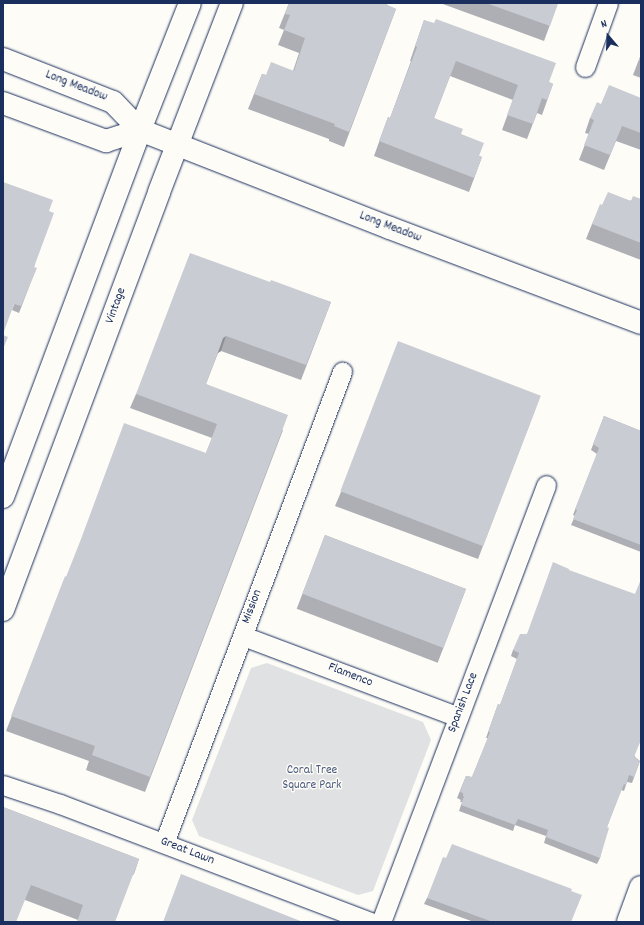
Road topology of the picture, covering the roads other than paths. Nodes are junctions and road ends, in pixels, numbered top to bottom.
1 (190, 3) edge
2 (232, 3) edge
3 (608, 3) edge
4 (3, 59) edge
5 (585, 67) dead end
6 (3, 103) edge
7 (140, 130) junction
8 (177, 145) junction
9 (641, 323) edge
10 (342, 372) dead end
11 (546, 484) dead end
12 (3, 497) edge
13 (3, 610) edge
14 (243, 636) junction
15 (458, 717) junction
16 (3, 785) edge
17 (164, 843) junction
18 (641, 886) edge
19 (370, 922) edge
20 (382, 922) edge
21 (628, 922) edge

1 - 7 street
2 - 8 street, Vintage
3 - 5 street
4 - 7 street, Long Meadow
6 - 7 street
7 - 8 street, Long Meadow
7 - 12 street
8 - 9 street, Long Meadow
8 - 13 street, Vintage
10 - 14 street, Mission
11 - 15 street, Spanish Lace
14 - 15 street, Flamenco
14 - 17 street, Mission
15 - 20 street, Spanish Lace
16 - 17 street, Great Lawn
17 - 19 street, Great Lawn
18 - 21 street

